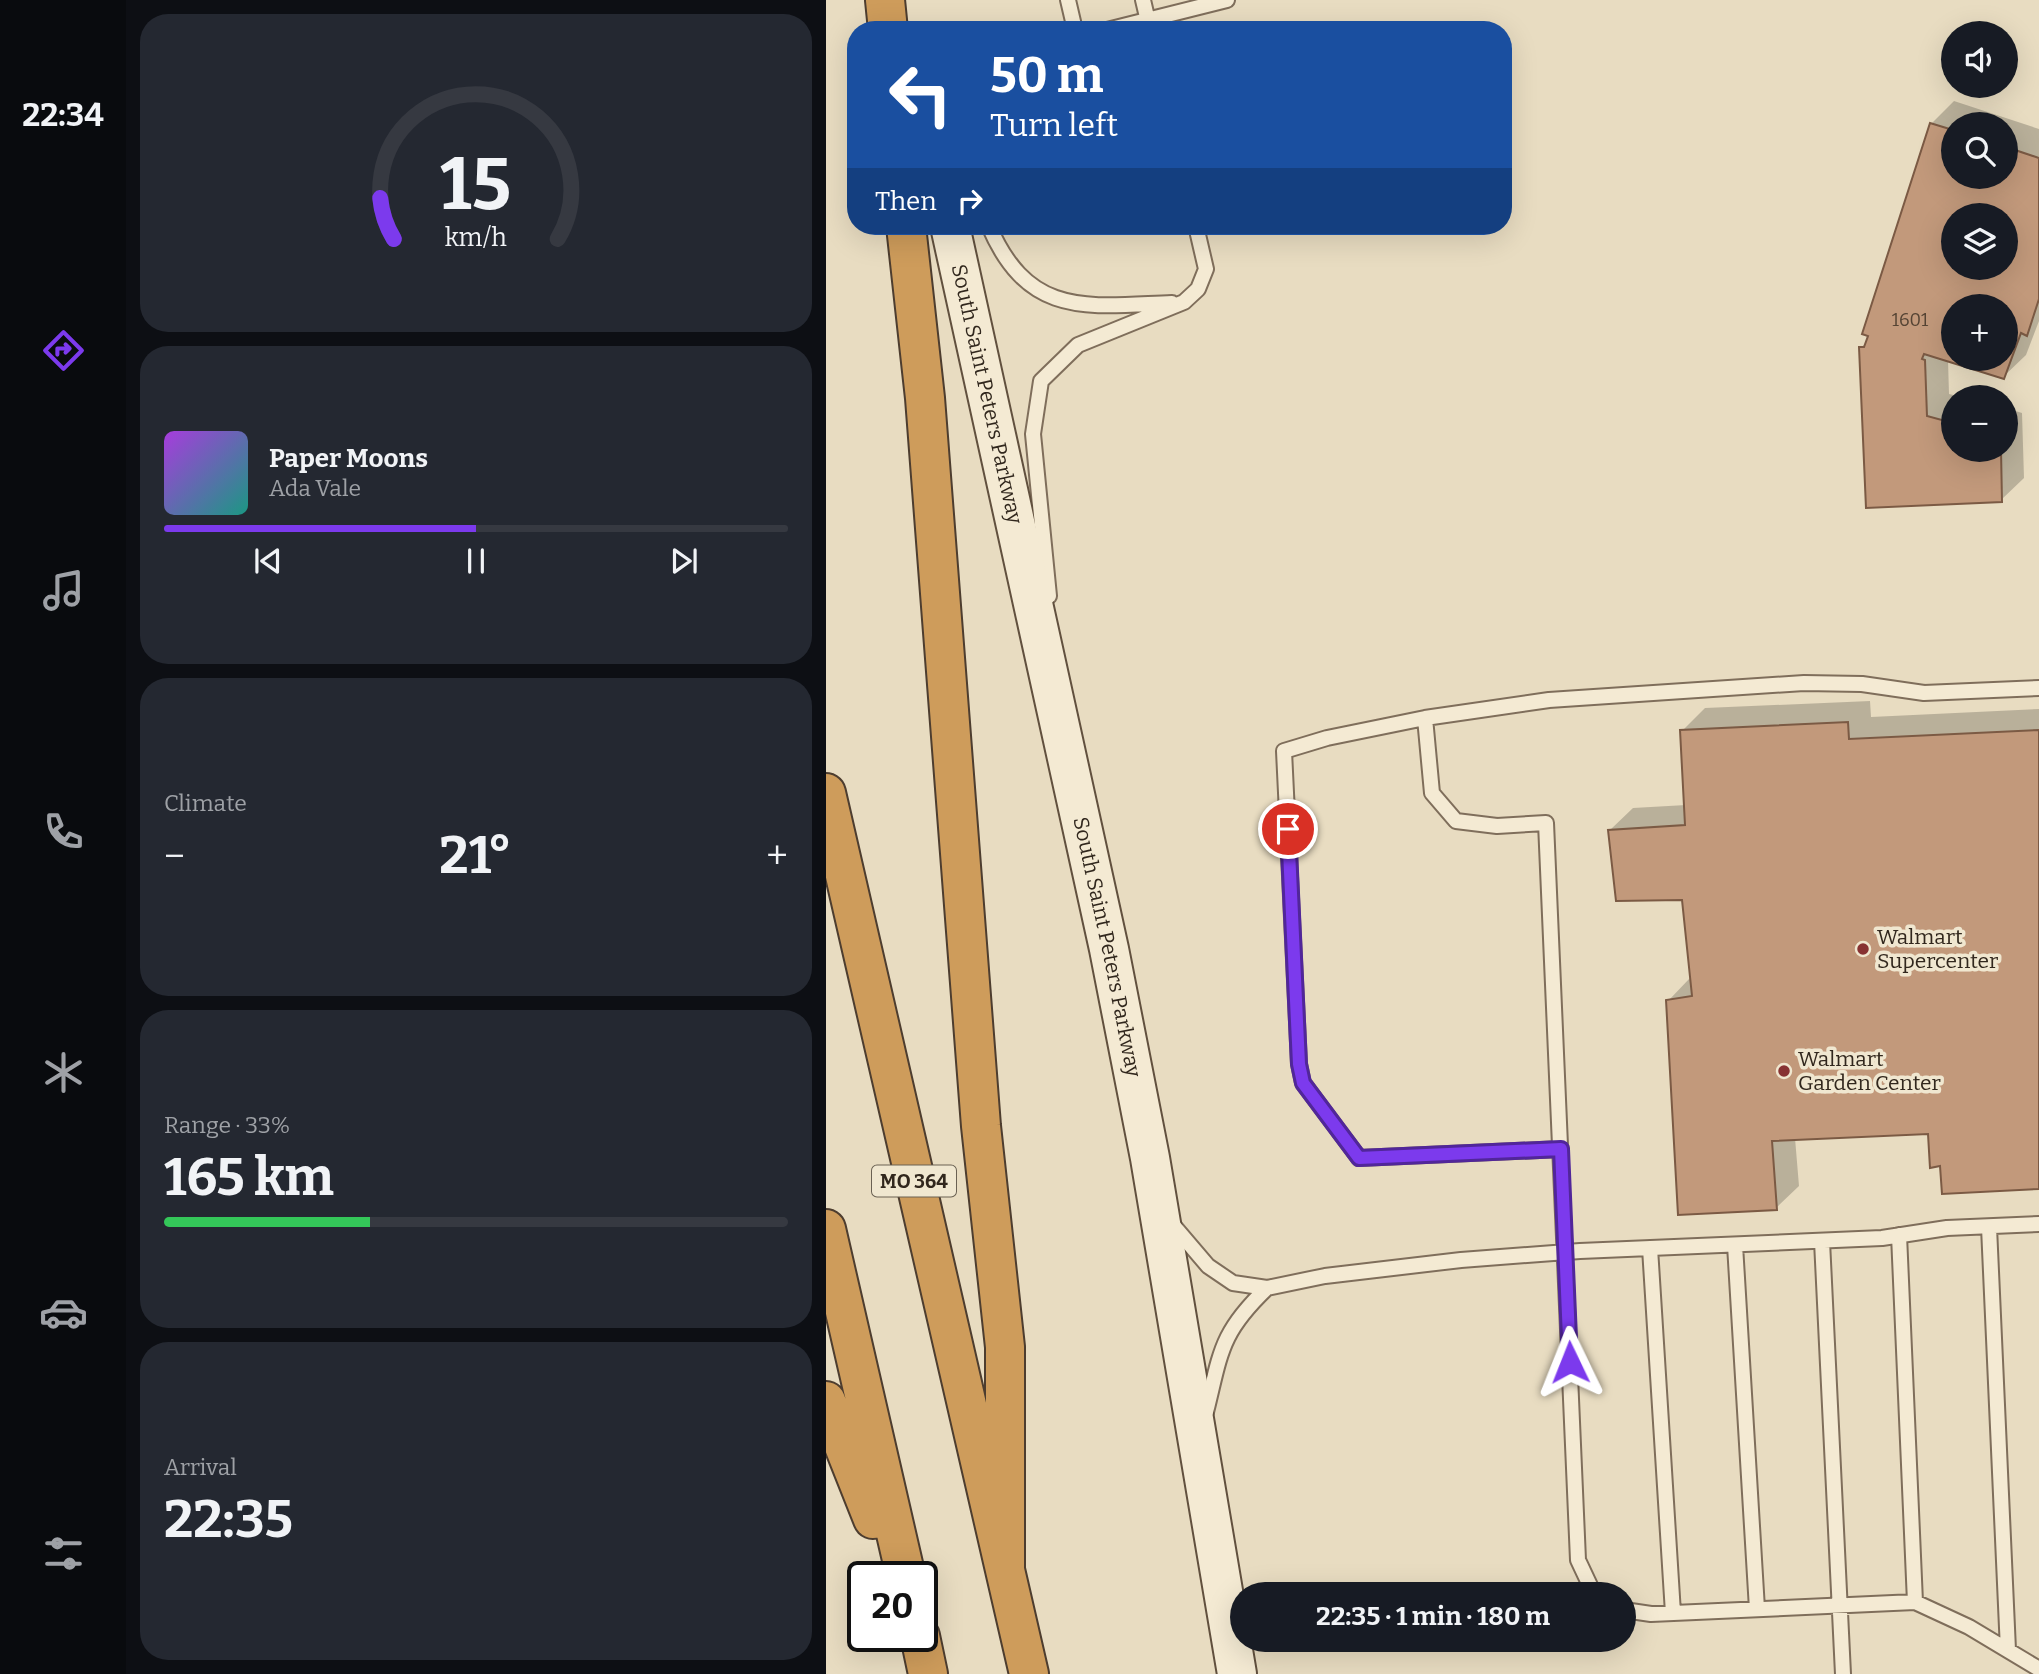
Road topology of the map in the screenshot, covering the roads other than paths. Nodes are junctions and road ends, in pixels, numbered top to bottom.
1 (885, 0) edge
2 (893, 0) edge
3 (1068, 0) edge
4 (1143, 0) edge
5 (1227, 0) edge
6 (887, 21) edge
7 (898, 21) edge
8 (1073, 21) edge
9 (1148, 21) edge
10 (1161, 21) edge
11 (907, 235) edge
12 (952, 235) edge
13 (995, 235) edge
14 (1198, 235) edge
15 (1184, 302) junction
16 (2039, 688) edge
17 (1055, 696) junction
18 (1425, 718) junction
19 (826, 793) edge
20 (1561, 1149) junction
21 (1158, 1204) junction
22 (2039, 1224) edge
23 (1989, 1227) junction
24 (826, 1229) edge
25 (1899, 1235) junction
26 (1822, 1241) junction
27 (1735, 1245) junction
28 (1650, 1248) junction
29 (1566, 1252) junction
30 (1267, 1288) junction
31 (826, 1401) edge
32 (1198, 1443) junction
33 (891, 1561) edge
34 (902, 1561) edge
35 (1004, 1570) junction
36 (1588, 1582) edge
37 (1915, 1602) junction
38 (1839, 1603) junction
39 (1757, 1609) junction
40 (1636, 1612) edge
41 (1673, 1613) junction
42 (2008, 1650) junction
43 (923, 1652) edge
44 (2039, 1669) edge
45 (928, 1674) edge
46 (1028, 1674) edge
47 (1237, 1674) edge
48 (1843, 1674) edge

1 - 6 highway
2 - 7 main road
3 - 8 lane
4 - 9 lane
5 - 10 lane
11 - 35 highway
12 - 17 main road, South Saint Peters Parkway
13 - 15 lane
14 - 15 lane
15 - 17 lane
16 - 18 lane
17 - 21 main road, South Saint Peters Parkway
18 - 20 lane
18 - 20 lane
19 - 35 highway, MO 364
20 - 29 lane
21 - 30 lane
21 - 32 main road, South Saint Peters Parkway
22 - 23 lane
23 - 25 lane
23 - 42 lane
24 - 34 highway
25 - 26 lane
25 - 37 lane
26 - 27 lane
26 - 38 lane
27 - 28 lane
27 - 39 lane
28 - 29 lane
28 - 41 lane
29 - 30 lane
29 - 36 lane
30 - 32 lane
31 - 33 highway
32 - 47 main road, South Saint Peters Parkway
35 - 46 highway, MO 364
37 - 38 lane
37 - 42 lane
38 - 39 lane
38 - 48 lane
39 - 41 lane
40 - 41 lane
42 - 44 lane
43 - 45 highway

